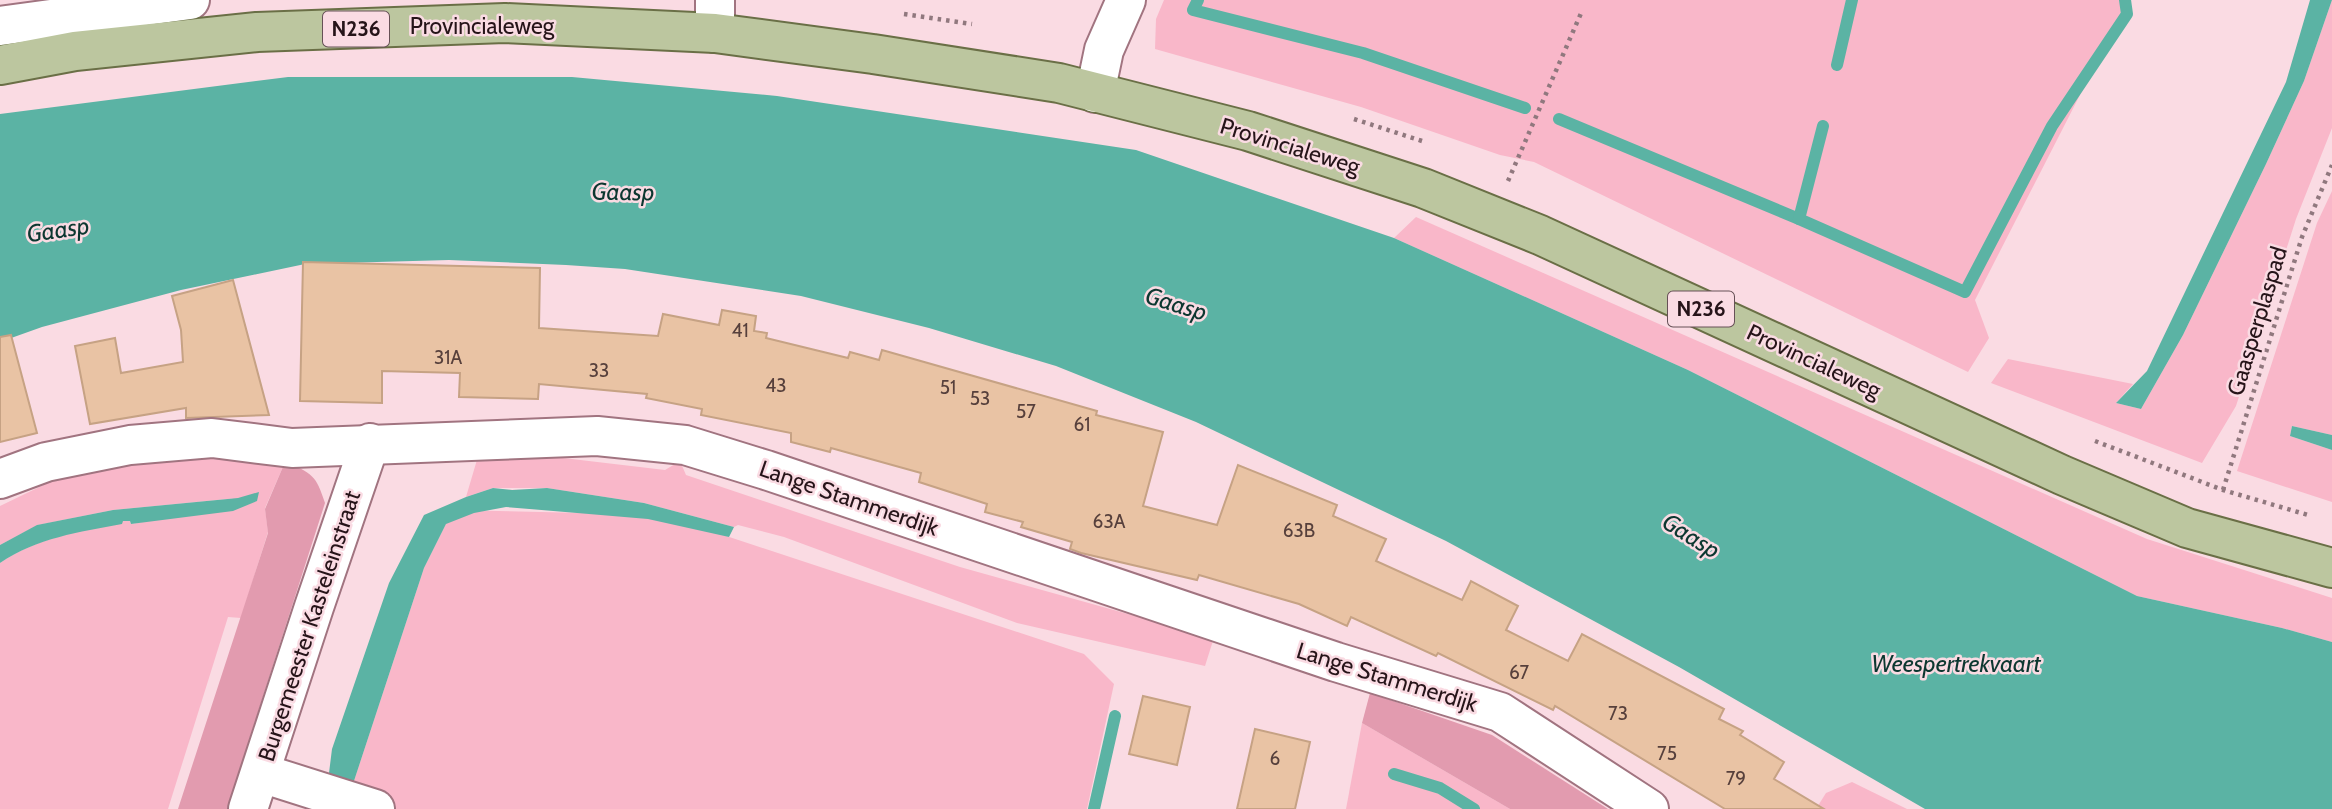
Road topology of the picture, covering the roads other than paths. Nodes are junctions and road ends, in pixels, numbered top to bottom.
1 (190, 0) edge
2 (1126, 0) edge
3 (715, 17) edge
4 (0, 26) edge
5 (0, 65) edge
6 (1095, 93) junction
7 (370, 443) junction
8 (0, 479) edge
9 (2332, 568) edge
10 (261, 773) junction
11 (248, 809) edge
12 (375, 809) edge
13 (1649, 809) edge

1 - 4 street
2 - 6 street
3 - 5 main road, Provincialeweg / N236
3 - 6 main road, Provincialeweg / N236
6 - 9 main road, Provincialeweg / N236
7 - 8 street, Lange Stammerdijk
7 - 10 street, Burgemeester Kasteleinstraat
7 - 13 street, Lange Stammerdijk
10 - 11 street, Burgemeester Kasteleinstraat
10 - 12 street

